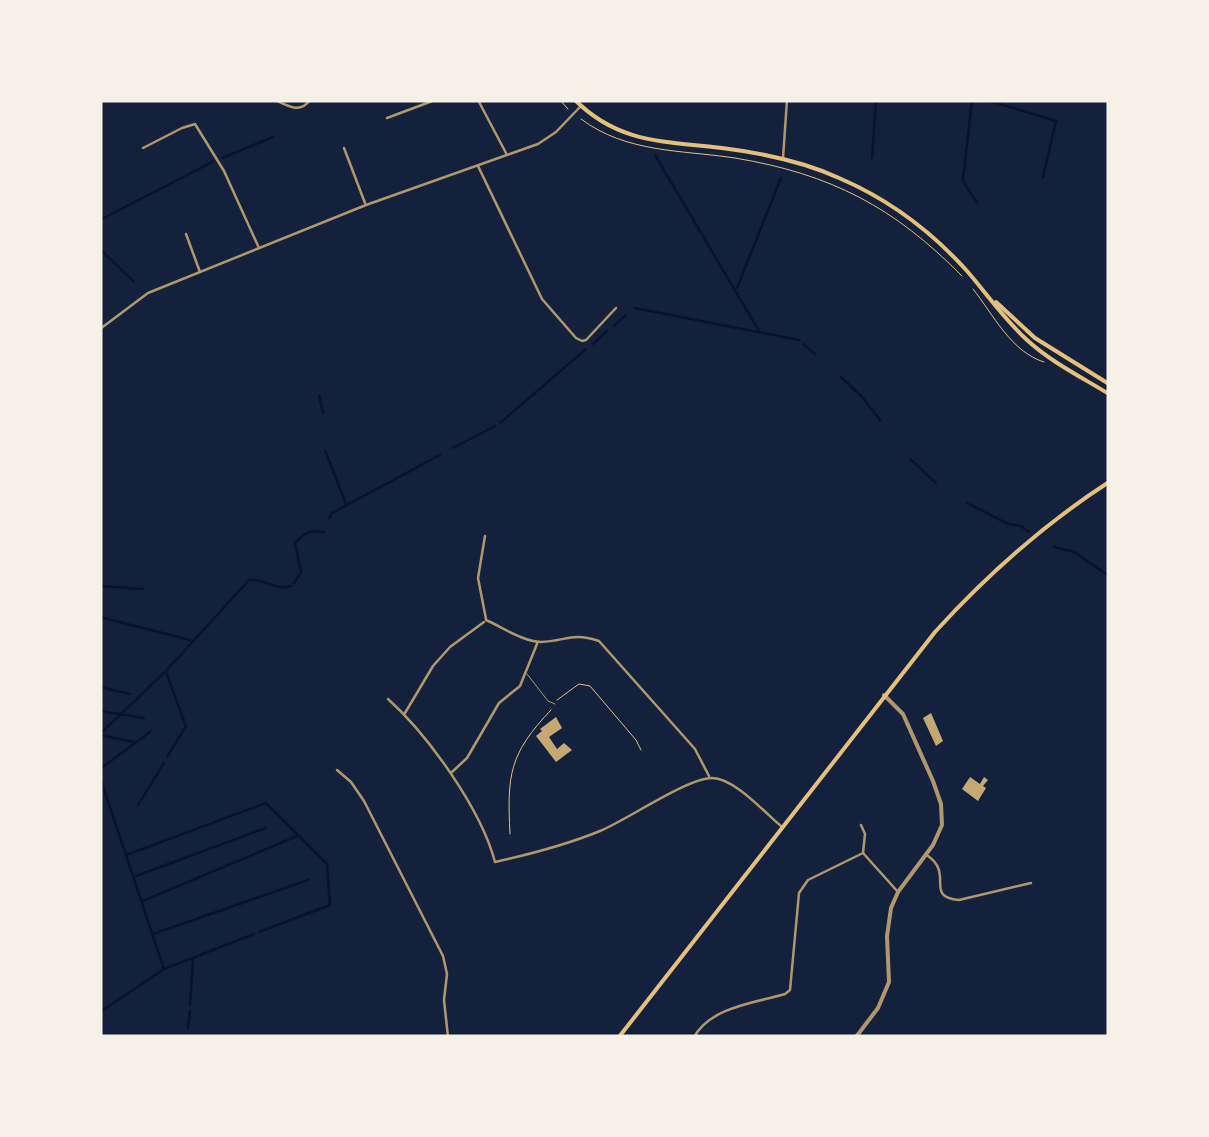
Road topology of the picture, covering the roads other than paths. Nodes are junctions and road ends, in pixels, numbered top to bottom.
1 (275, 100) edge
2 (310, 100) edge
3 (436, 100) edge
4 (478, 100) edge
5 (574, 100) edge
6 (786, 100) edge
7 (580, 106) junction
8 (387, 118) dead end
9 (143, 148) dead end
10 (344, 148) dead end
11 (506, 155) junction
12 (783, 158) junction
13 (478, 165) junction
14 (366, 205) junction
15 (186, 234) dead end
16 (259, 250) junction
17 (200, 274) junction
18 (616, 308) dead end
19 (100, 329) edge
20 (1109, 391) edge
21 (1109, 482) edge
22 (485, 536) dead end
23 (486, 620) junction
24 (538, 642) junction
25 (527, 674) junction
26 (884, 695) junction
27 (388, 698) dead end
28 (555, 704) road end
29 (404, 714) junction
30 (337, 770) dead end
31 (451, 773) junction
32 (710, 778) junction
33 (861, 825) dead end
34 (783, 827) junction
35 (863, 853) junction
36 (927, 855) junction
37 (1031, 884) dead end
38 (898, 892) junction
39 (448, 1037) edge
40 (619, 1037) edge
41 (694, 1037) edge
42 (856, 1037) edge

1 - 2 street
3 - 8 street
4 - 11 street
5 - 7 main road
6 - 12 street
7 - 11 street
7 - 12 main road
9 - 16 street
10 - 14 street
11 - 13 street
12 - 20 main road
13 - 14 street
13 - 18 street
14 - 16 street
15 - 17 street
16 - 17 street
17 - 19 street
21 - 26 main road
22 - 23 street
23 - 24 street
23 - 29 street
24 - 25 street
24 - 32 street
25 - 28 lane
25 - 31 street
26 - 34 main road
26 - 36 street
27 - 29 street
29 - 31 street
30 - 39 street
31 - 32 street
32 - 34 street
33 - 35 street
34 - 40 main road
35 - 38 street
35 - 41 street
36 - 37 street
36 - 38 street
38 - 42 street

